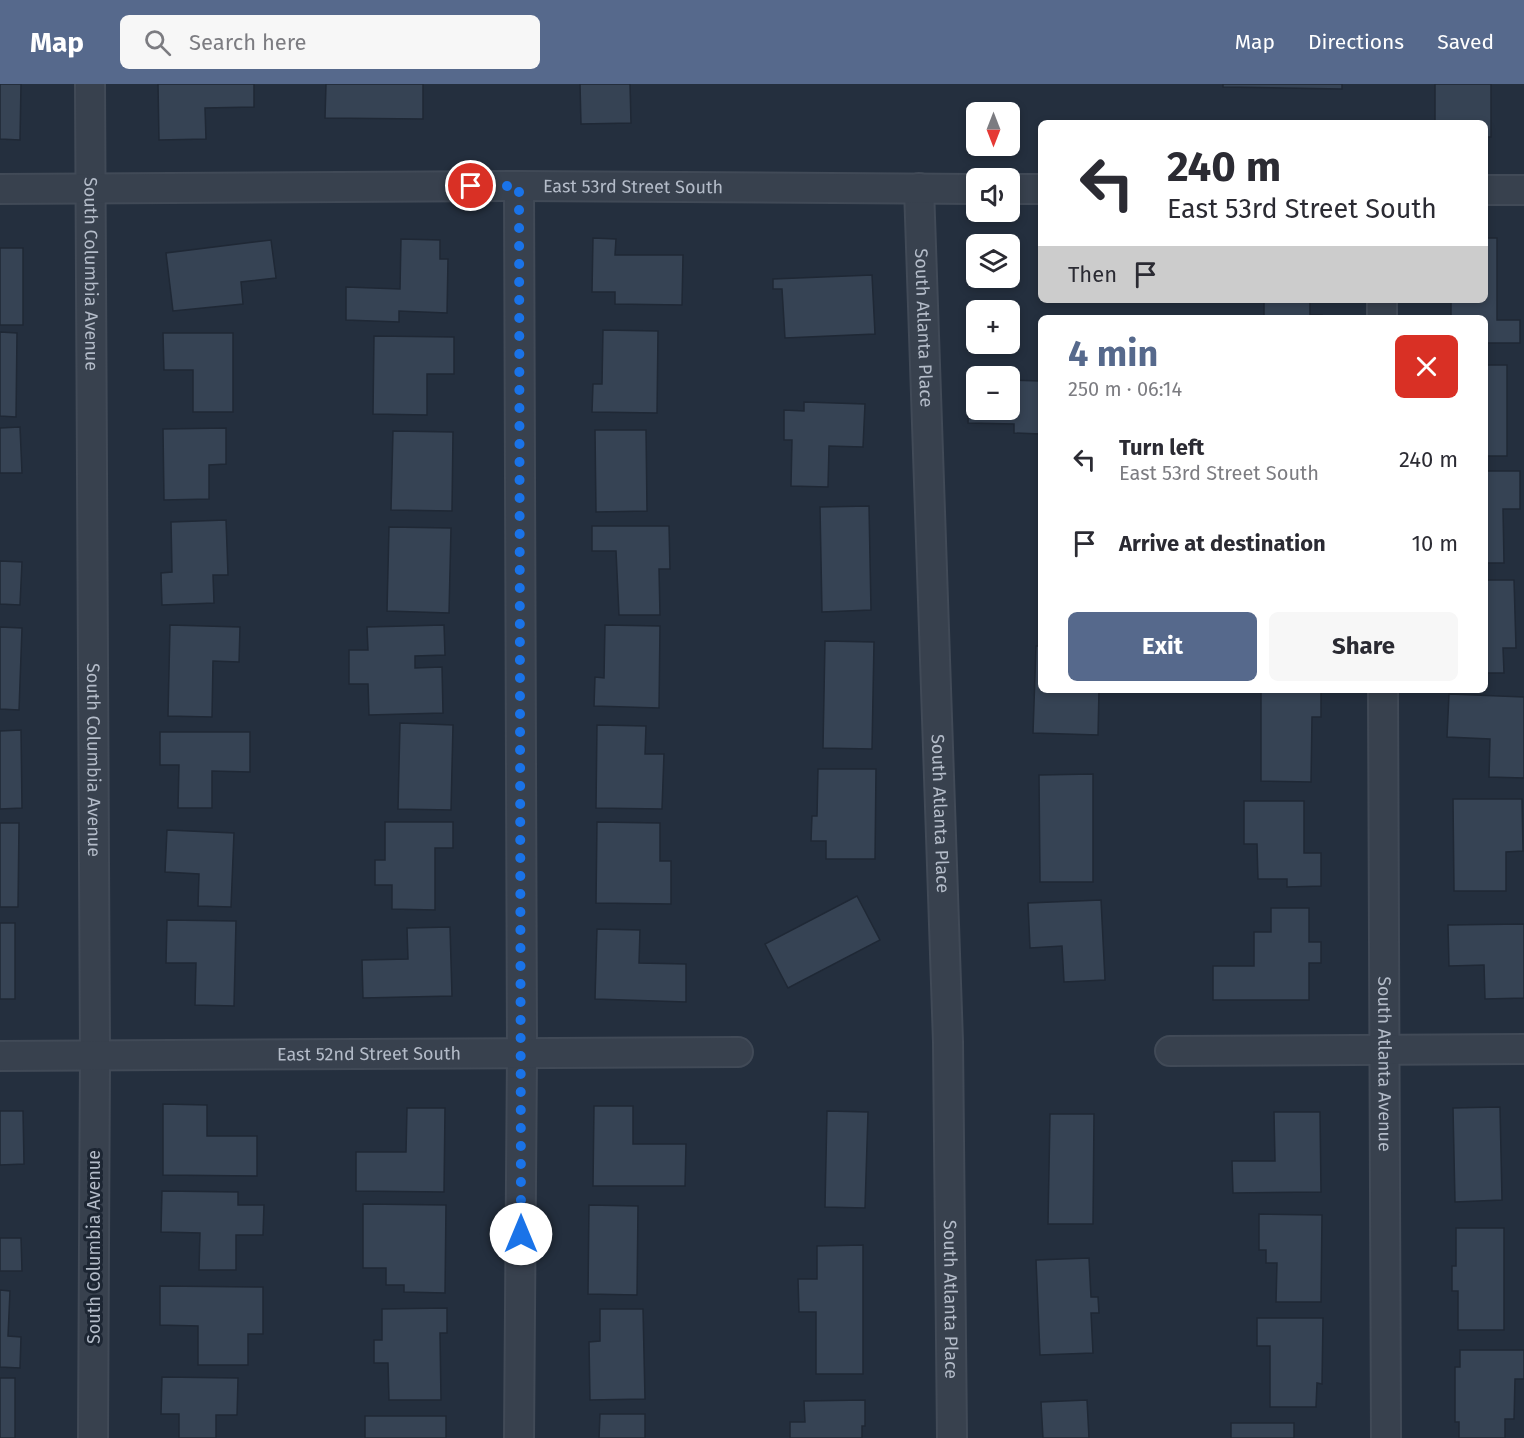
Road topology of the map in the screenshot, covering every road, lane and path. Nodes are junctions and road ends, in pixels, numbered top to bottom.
1 (90, 84) edge
2 (519, 186) junction
3 (90, 188) junction
4 (919, 188) junction
5 (0, 189) edge
6 (966, 189) edge
7 (1020, 189) edge
8 (1038, 189) edge
9 (1488, 190) edge
10 (1524, 190) edge
11 (1383, 693) edge
12 (1524, 1049) edge
13 (1383, 1050) junction
14 (1170, 1051) dead end
15 (738, 1052) dead end
16 (522, 1053) junction
17 (0, 1056) edge
18 (95, 1056) junction
19 (93, 1438) edge
20 (519, 1438) edge
21 (952, 1438) edge
22 (1386, 1438) edge

1 - 3 street, South Columbia Avenue
2 - 3 street, East 53rd Street South
2 - 4 street, East 53rd Street South
2 - 16 street
3 - 5 street, East 53rd Street South
3 - 18 street, South Columbia Avenue
4 - 6 street, East 53rd Street South
4 - 21 street, South Atlanta Place
7 - 8 street
9 - 10 street
11 - 13 street, South Atlanta Avenue
12 - 13 street
13 - 14 street
13 - 22 street, South Atlanta Avenue
15 - 16 street, East 52nd Street South
16 - 18 street, East 52nd Street South
16 - 20 street
17 - 18 street, East 52nd Street South
18 - 19 street, South Columbia Avenue

